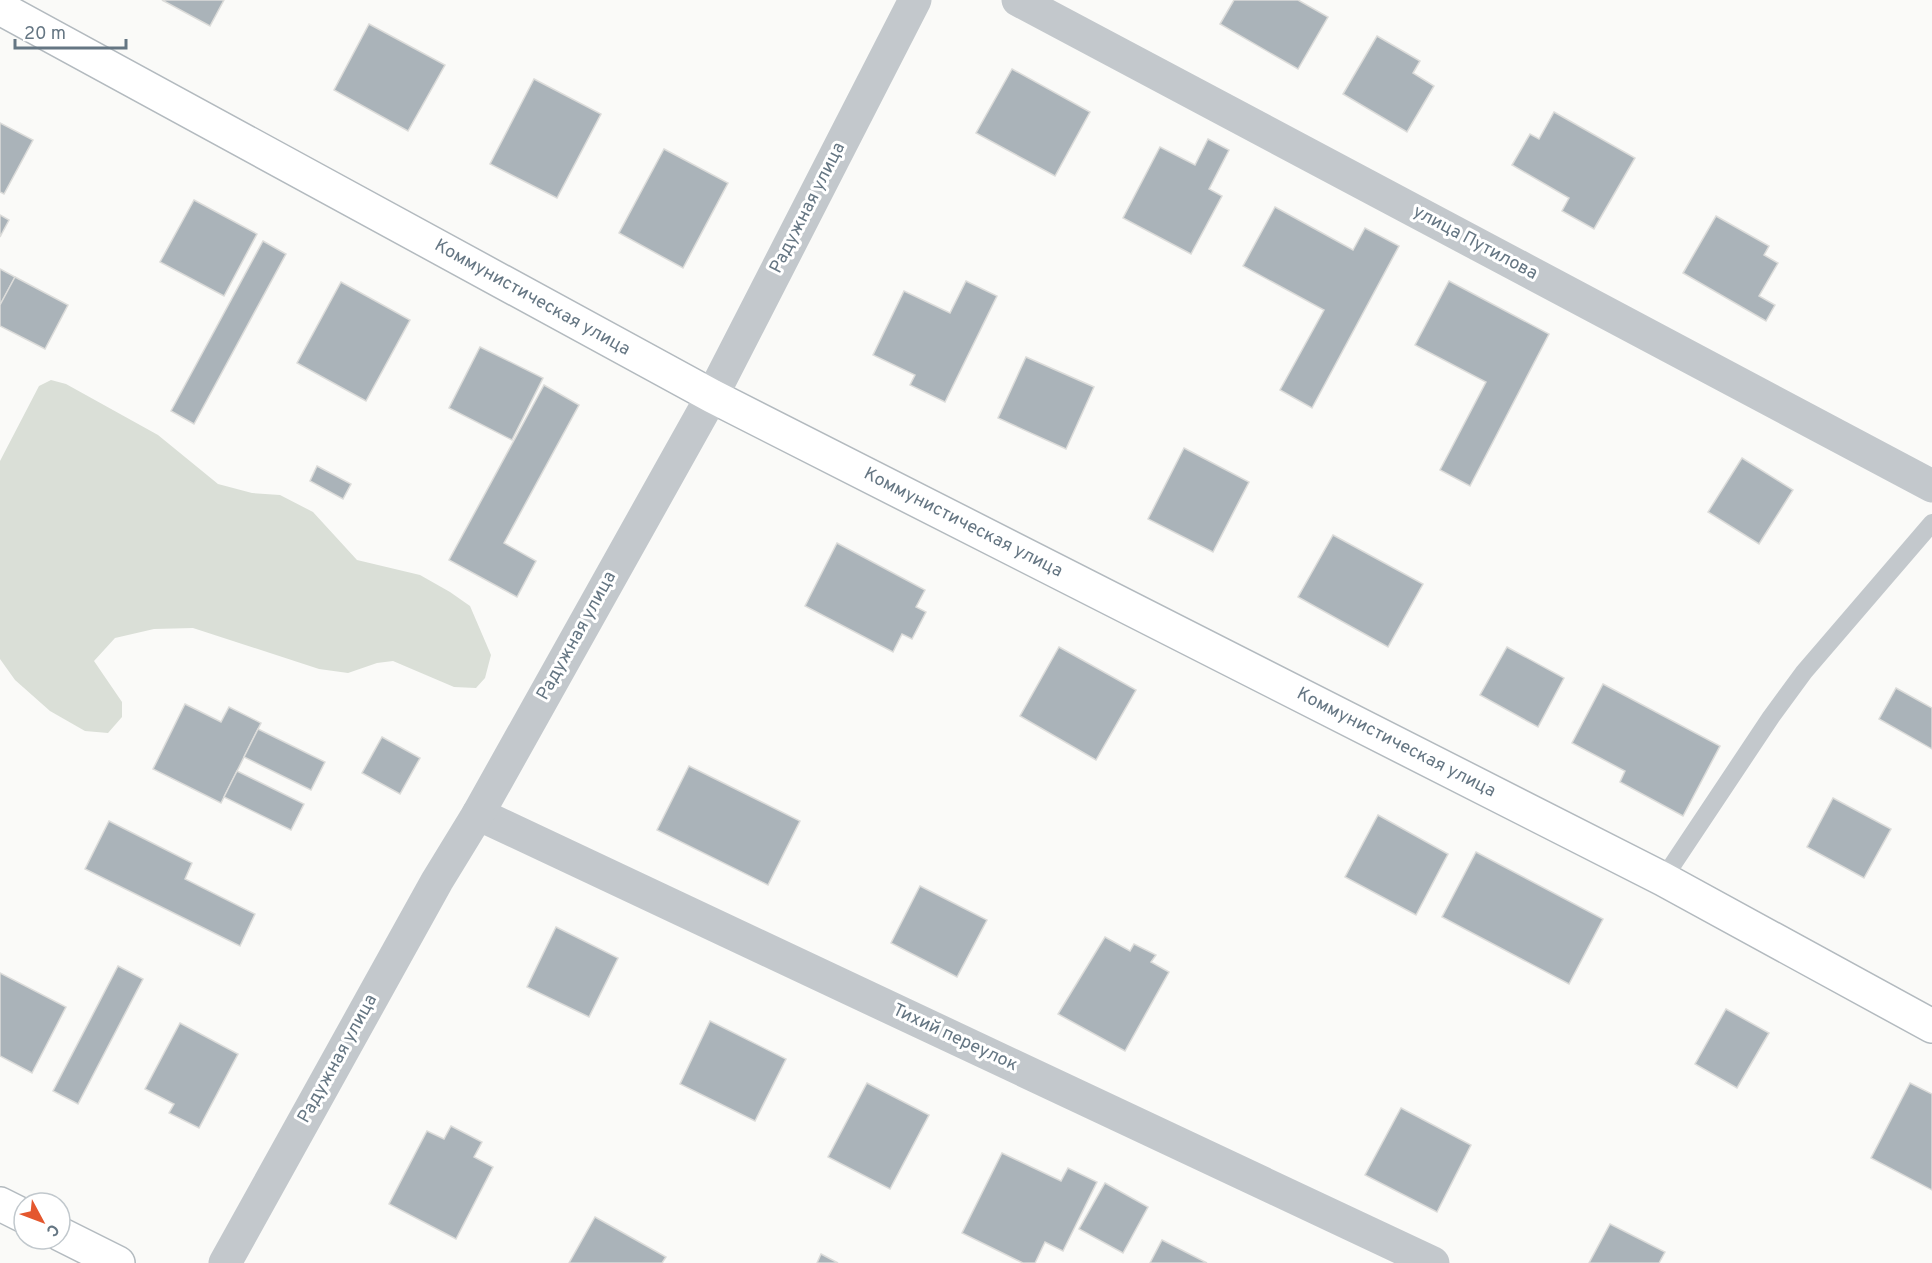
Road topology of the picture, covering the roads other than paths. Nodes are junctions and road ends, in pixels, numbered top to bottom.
1 (915, 0) edge
2 (1018, 0) edge
3 (0, 8) edge
4 (712, 396) junction
5 (1932, 486) edge
6 (1932, 523) edge
7 (477, 814) junction
8 (1663, 879) junction
9 (1932, 1026) edge
10 (72, 1240) edge
11 (118, 1263) edge
12 (225, 1263) edge
13 (1433, 1263) edge

1 - 4 street, Радужная улица
2 - 5 street, улица Путилова
3 - 4 street, Коммунистическая улица
4 - 7 street, Радужная улица
4 - 8 street, Коммунистическая улица
6 - 8 lane
7 - 12 street, Радужная улица
7 - 13 street, Тихий переулок
8 - 9 street, Коммунистическая улица
10 - 11 street

